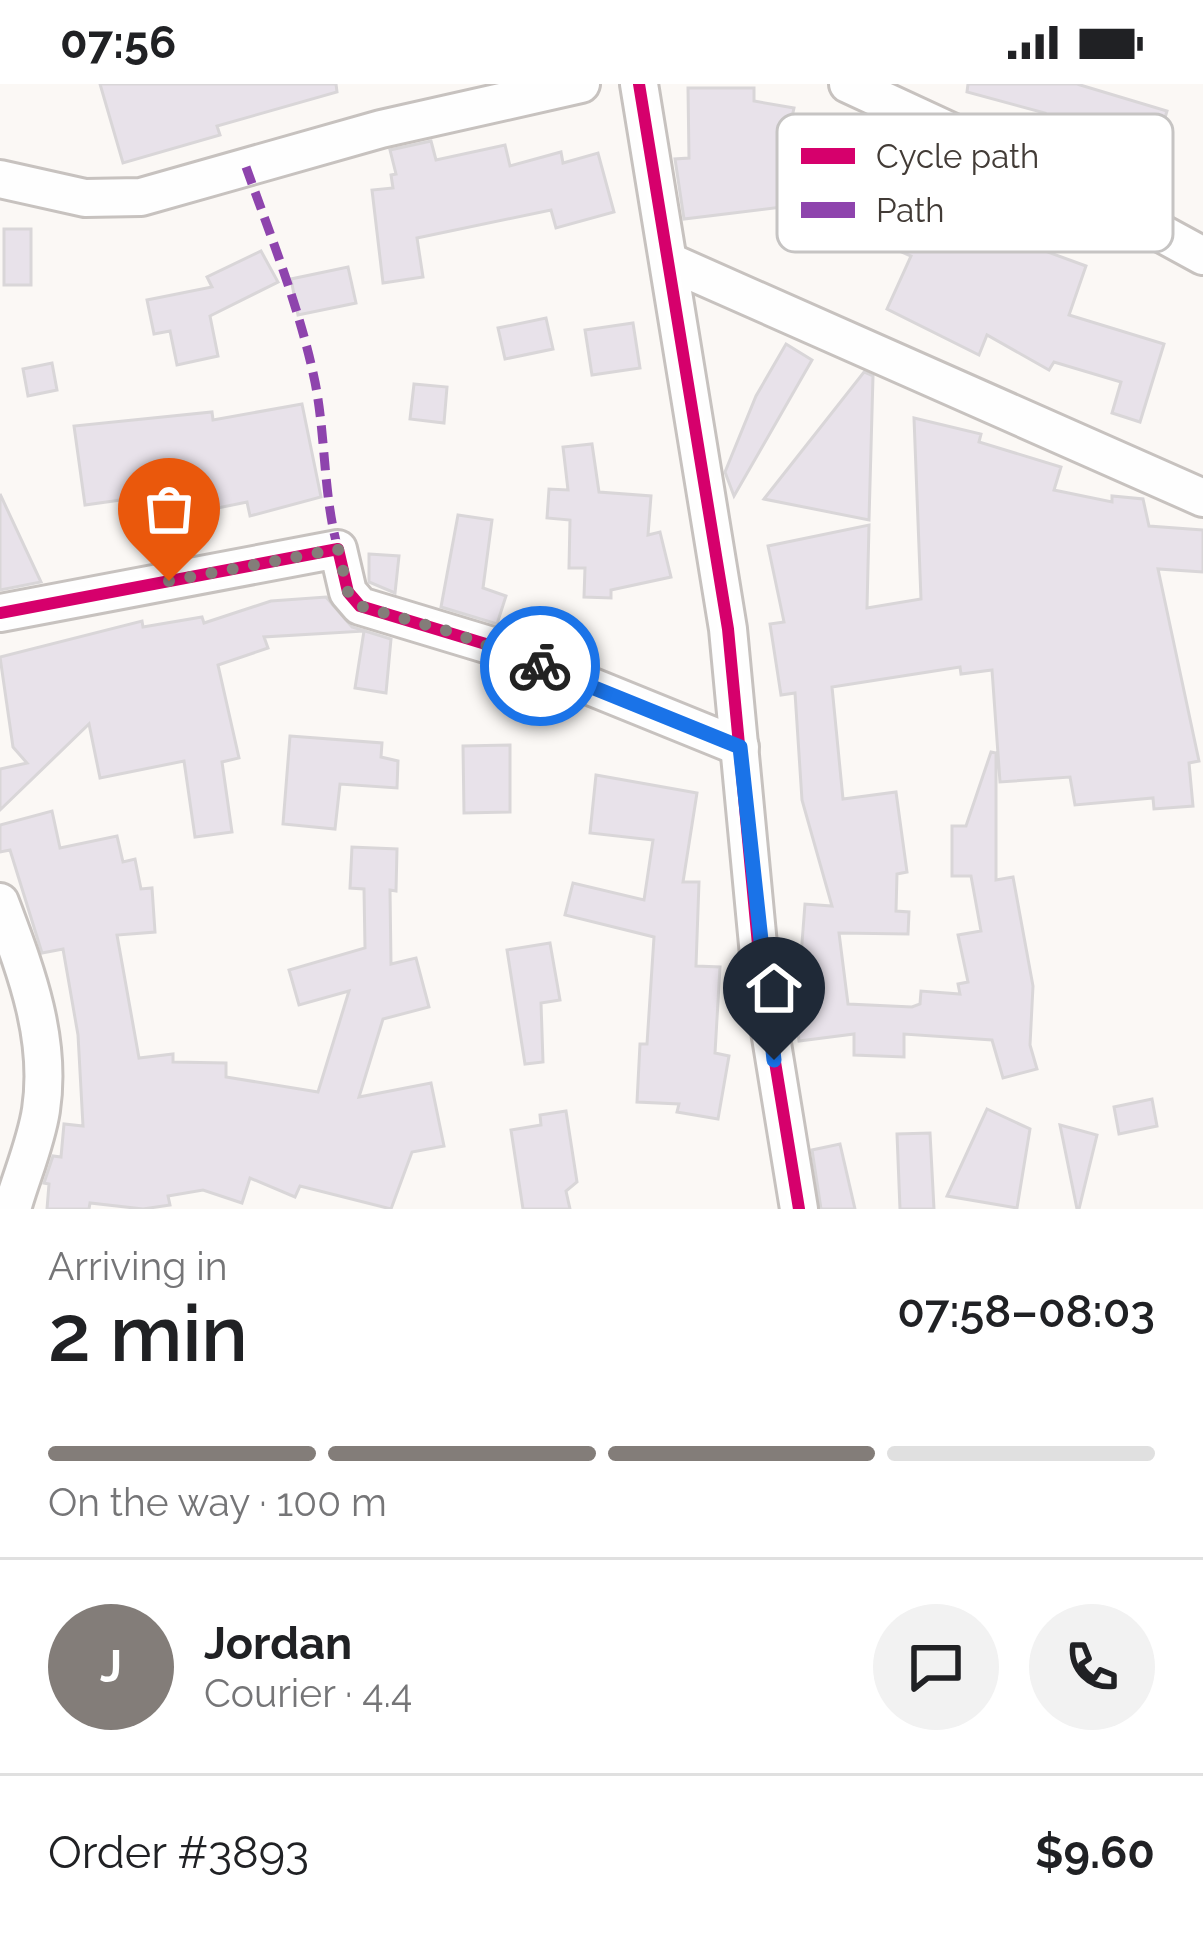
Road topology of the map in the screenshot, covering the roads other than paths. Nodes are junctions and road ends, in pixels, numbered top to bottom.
1 (580, 84) edge
2 (639, 84) edge
3 (848, 84) edge
4 (524, 91) edge
5 (913, 114) edge
6 (0, 179) edge
7 (1173, 240) edge
8 (1203, 256) edge
9 (670, 262) junction
10 (1203, 499) edge
11 (0, 614) edge
12 (740, 747) junction
13 (0, 902) edge
14 (12, 1209) edge
15 (799, 1209) edge

1 - 4 street
2 - 9 street
3 - 5 street
4 - 6 street
7 - 8 street
9 - 10 street
9 - 12 street
11 - 12 street
12 - 15 street
13 - 14 street

